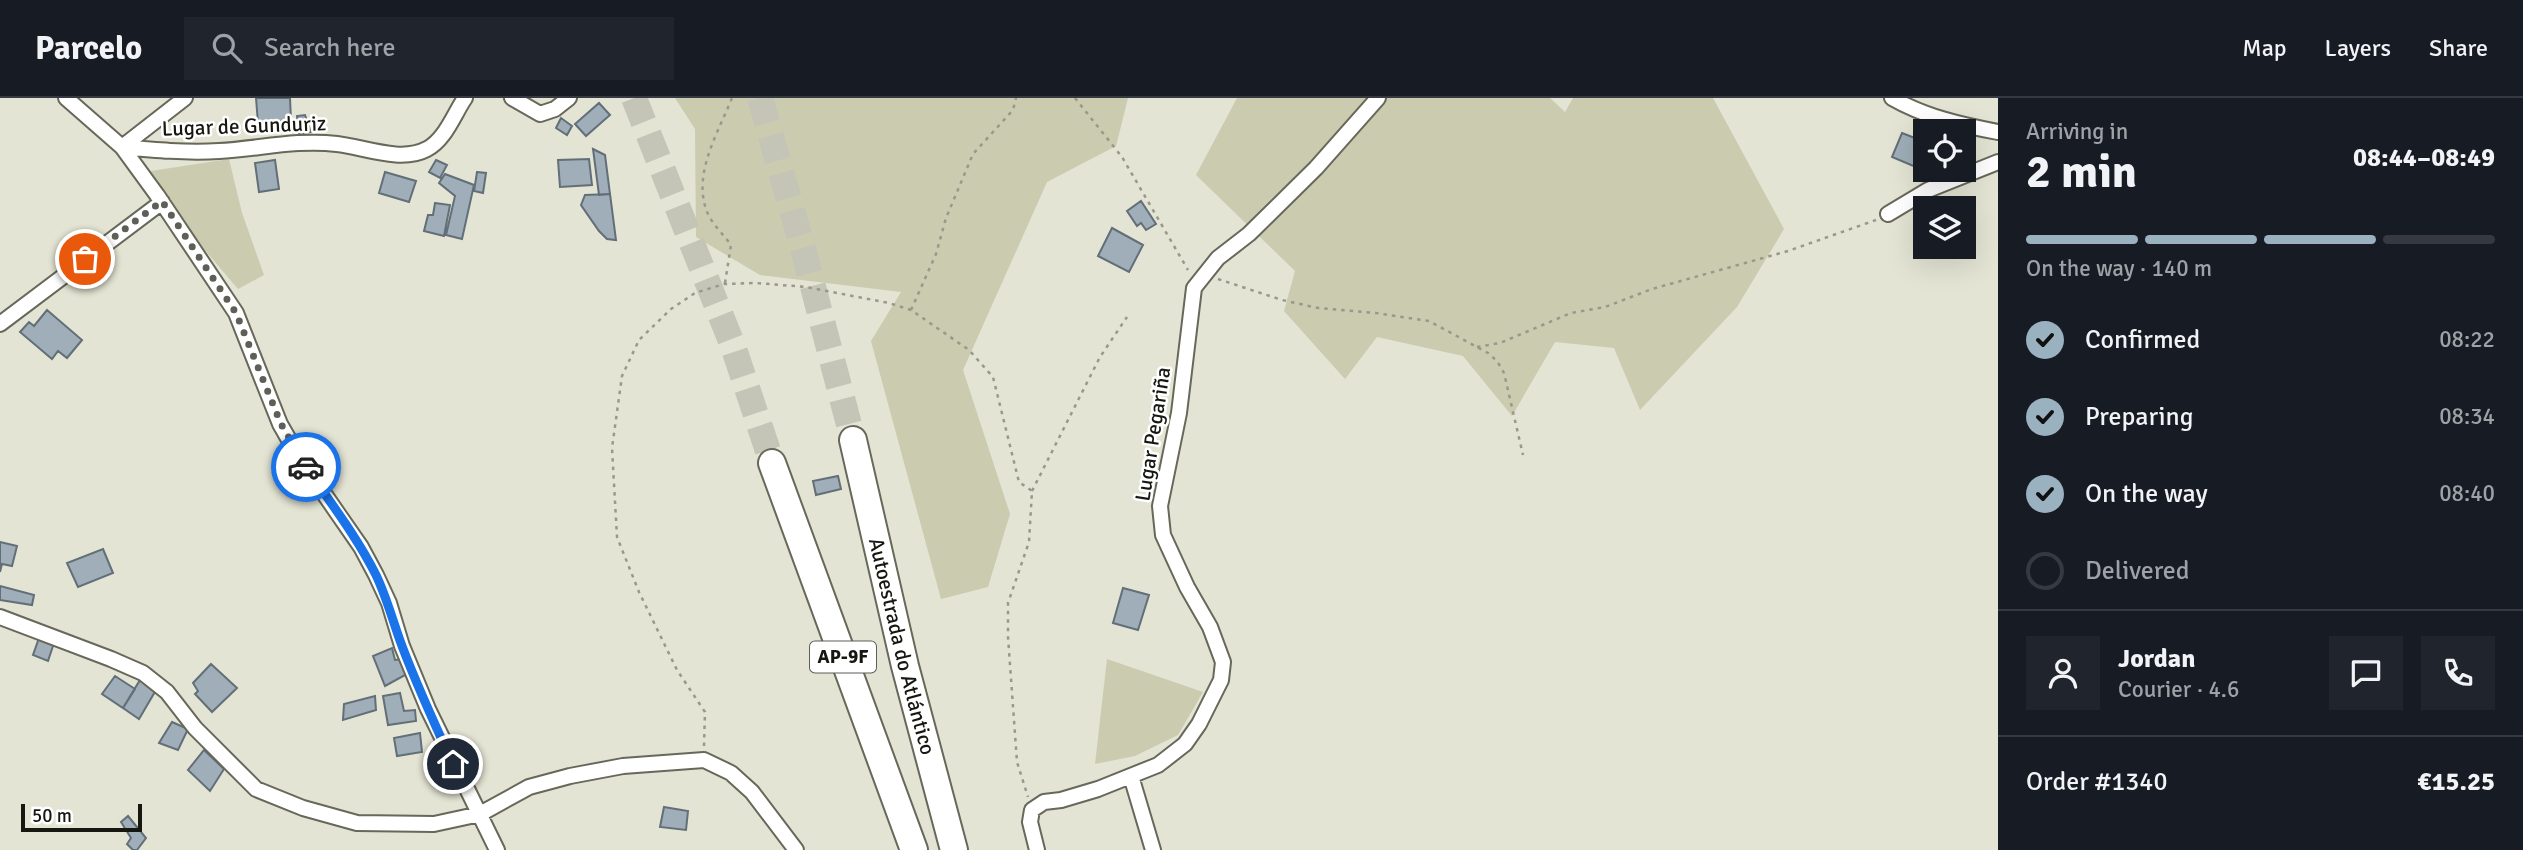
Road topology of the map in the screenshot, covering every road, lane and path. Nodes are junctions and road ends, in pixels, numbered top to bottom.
1 (66, 98) edge
2 (185, 98) edge
3 (465, 98) edge
4 (512, 98) edge
5 (569, 98) edge
6 (732, 98) edge
7 (1016, 98) edge
8 (1075, 98) edge
9 (1378, 98) edge
10 (1892, 98) edge
11 (1998, 132) edge
12 (122, 147) junction
13 (1998, 162) edge
14 (162, 201) junction
15 (1888, 214) joint
16 (1206, 273) junction
17 (724, 284) junction
18 (1194, 288) junction
19 (911, 310) junction
20 (1128, 317) dead end
21 (0, 324) edge
22 (1477, 347) junction
23 (853, 440) tunnel mouth
24 (1523, 455) dead end
25 (772, 463) tunnel mouth
26 (1032, 491) junction
27 (0, 617) edge
28 (704, 760) junction
29 (1131, 776) junction
30 (1032, 810) junction
31 (480, 814) junction
32 (497, 850) edge
33 (796, 850) edge
34 (914, 850) edge
35 (954, 850) edge
36 (1037, 850) edge
37 (1153, 850) edge

1 - 12 street
2 - 12 street
3 - 12 street, Lugar de Gunduriz
4 - 5 street
6 - 17 path
7 - 19 path
8 - 18 path
9 - 16 street
10 - 11 street
12 - 14 street
13 - 15 street
14 - 21 street
14 - 31 street
15 - 22 path
16 - 18 street
16 - 22 path
17 - 19 path
17 - 28 path
18 - 29 street, Lugar Pegariña
19 - 26 path
20 - 26 path
22 - 24 path
23 - 35 highway, Autoestrada do Atlántico / AP-9F
25 - 34 highway, AP-9F
26 - 30 path
27 - 31 street
28 - 31 street
28 - 33 street
29 - 30 street, Lugar Pegariña
29 - 37 street
30 - 36 street
31 - 32 street

